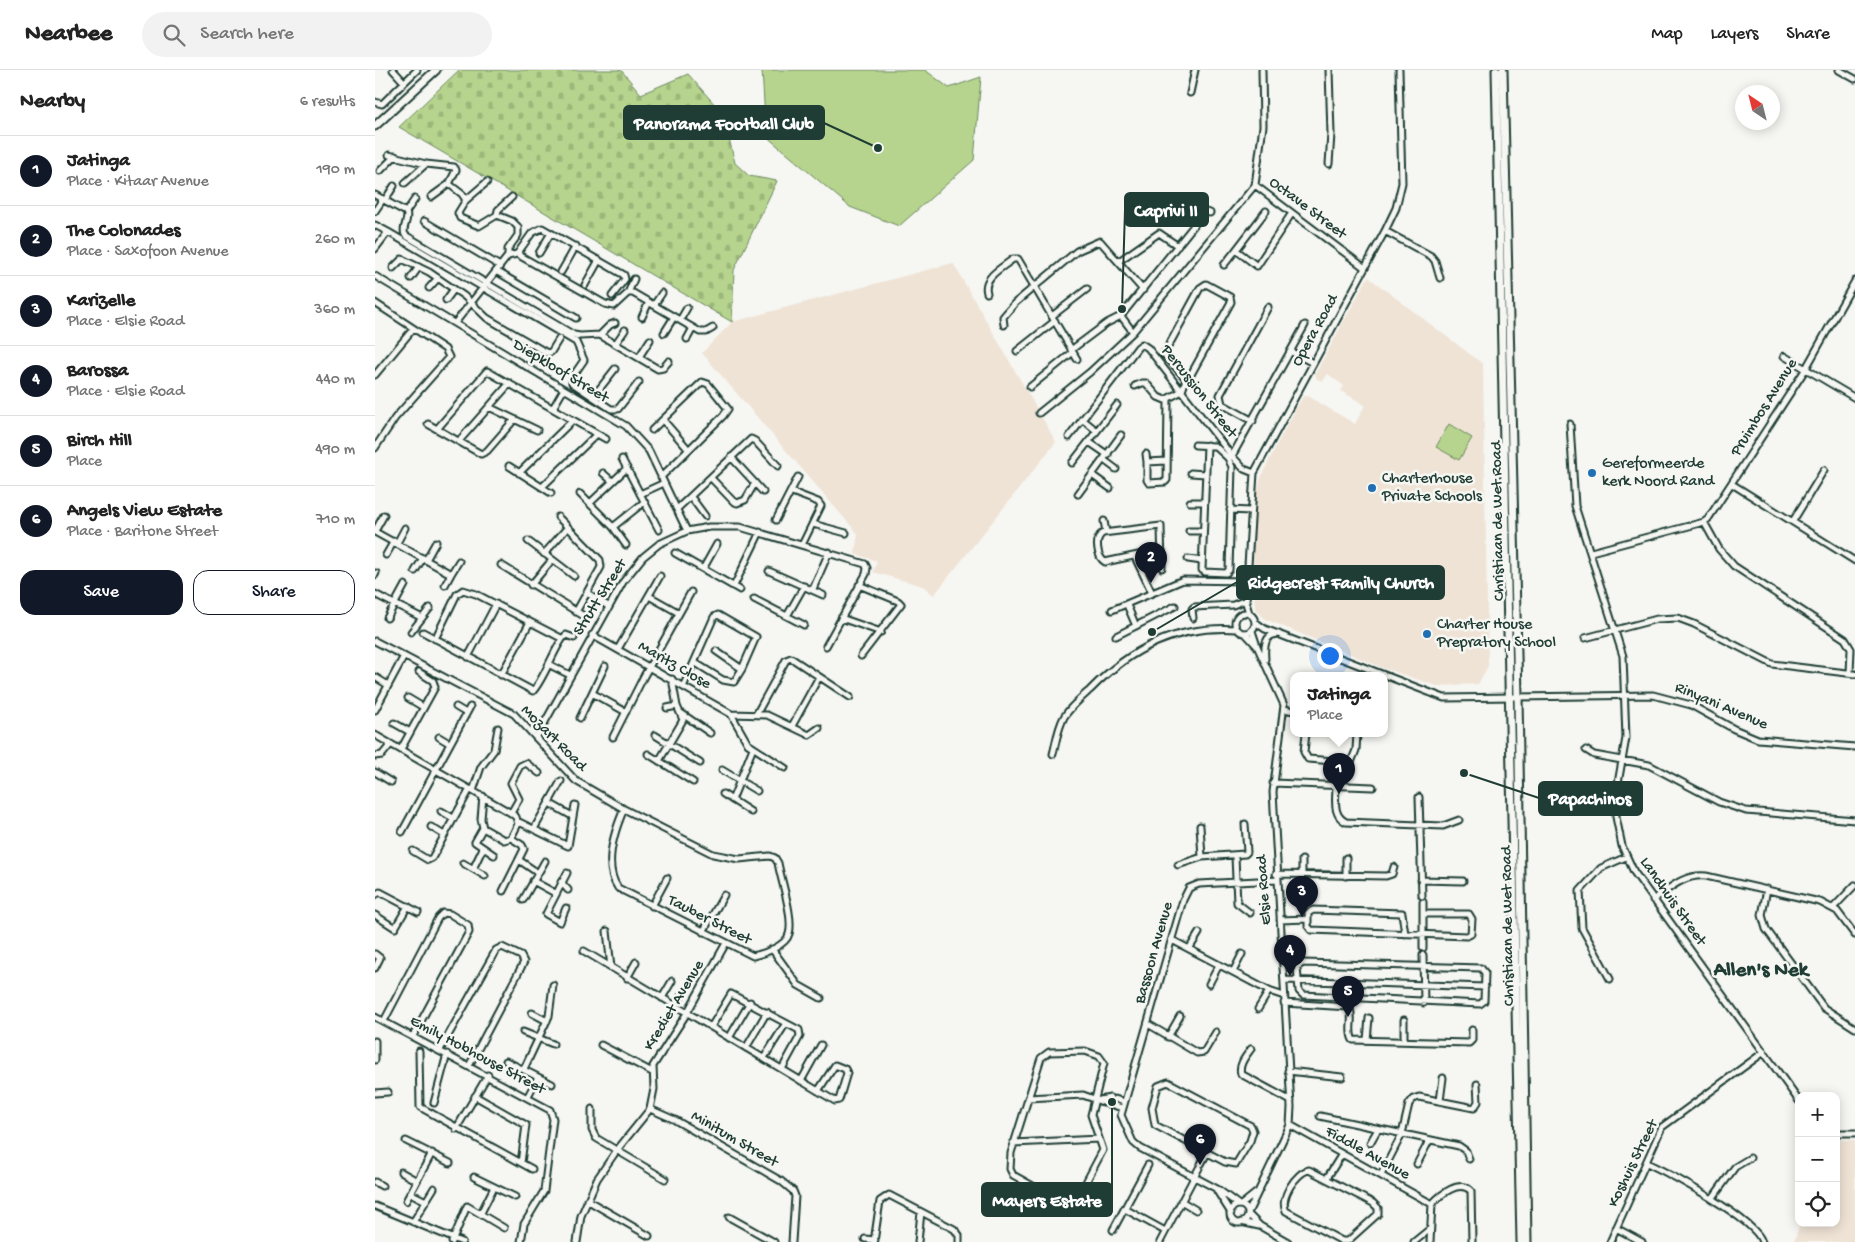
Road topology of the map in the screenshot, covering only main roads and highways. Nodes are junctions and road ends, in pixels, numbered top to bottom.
1 (436, 70) edge
2 (1496, 70) edge
3 (1503, 70) edge
4 (375, 126) edge
5 (1521, 1242) edge
6 (1527, 1242) edge

1 - 4 main road
2 - 5 main road, Christiaan de Wet Road
3 - 6 main road, Christiaan de Wet Road

